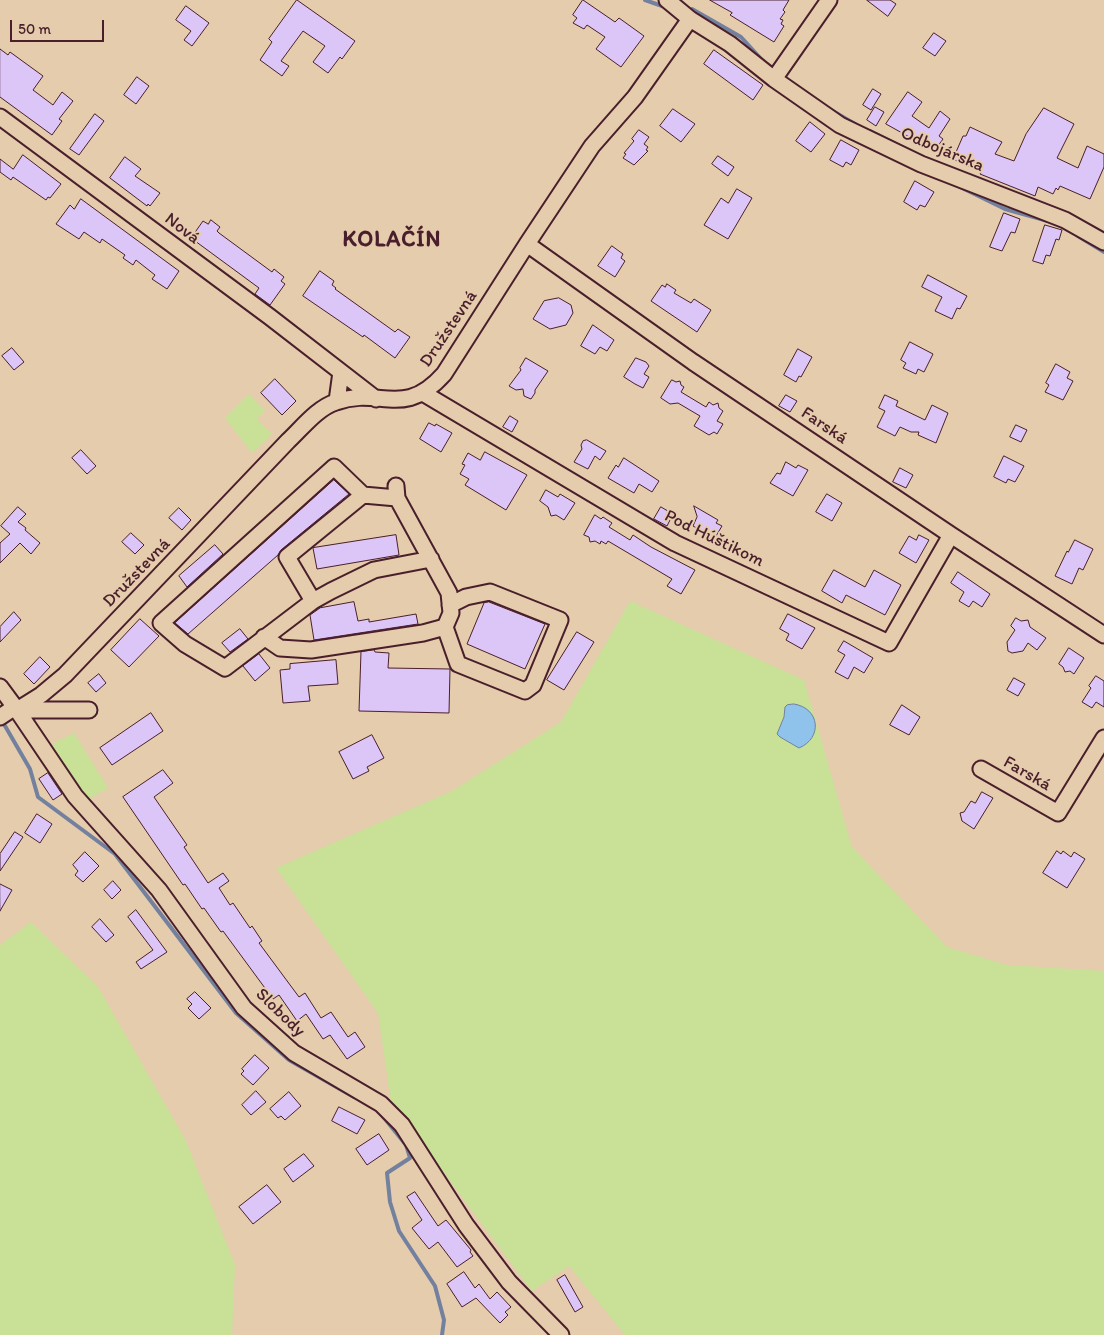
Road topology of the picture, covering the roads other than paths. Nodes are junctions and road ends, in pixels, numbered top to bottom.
1 (667, 0) edge
2 (829, 0) edge
3 (690, 19) junction
4 (774, 79) junction
5 (0, 117) edge
6 (1104, 242) edge
7 (527, 244) junction
8 (340, 372) junction
9 (423, 393) junction
10 (376, 399) junction
11 (337, 401) junction
12 (363, 495) junction
13 (951, 535) junction
14 (431, 559) junction
15 (313, 601) junction
16 (450, 605) junction
17 (445, 628) junction
18 (1104, 635) edge
19 (264, 637) junction
20 (0, 688) edge
21 (89, 710) dead end
22 (9, 712) edge
23 (1104, 738) edge
24 (981, 769) dead end
25 (561, 1335) edge

1 - 3 street, Odbojárska
2 - 4 street
3 - 4 street, Odbojárska
3 - 7 street, Družstevná
4 - 6 street, Odbojárska
5 - 8 street, Nová
7 - 9 street, Družstevná
7 - 13 street, Farská
8 - 10 street, Nová
8 - 11 street
9 - 10 street, Družstevná
9 - 13 street, Pod Húštikom
10 - 11 street, Družstevná
11 - 22 street, Družstevná
12 - 14 street
12 - 15 street
12 - 19 street
13 - 18 street, Farská
14 - 15 street
14 - 16 street
15 - 19 street
16 - 17 street
16 - 17 street
17 - 19 street
20 - 22 street, Slobody
21 - 22 street
22 - 25 street, Slobody
23 - 24 street, Farská

